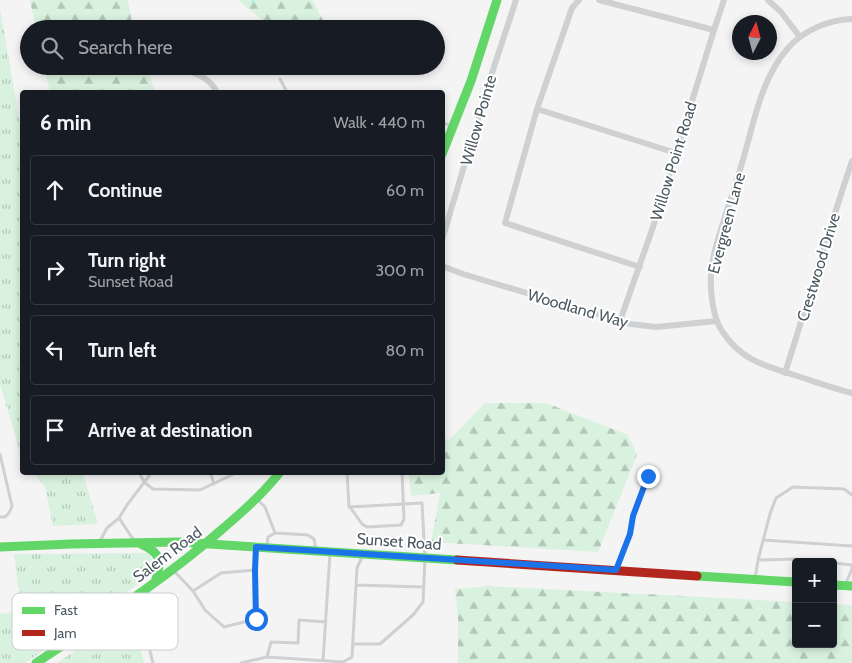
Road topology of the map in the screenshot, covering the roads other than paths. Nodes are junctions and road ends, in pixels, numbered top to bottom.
1 (497, 0) edge
2 (516, 0) edge
3 (579, 0) edge
4 (599, 0) edge
5 (724, 0) edge
6 (768, 0) edge
7 (852, 19) edge
8 (714, 30) junction
9 (800, 37) junction
10 (199, 75) edge
11 (280, 78) dead end
12 (216, 90) edge
13 (287, 90) edge
14 (537, 109) junction
15 (445, 123) edge
16 (454, 127) junction
17 (445, 147) edge
18 (676, 153) junction
19 (852, 161) edge
20 (445, 230) edge
21 (445, 267) edge
22 (640, 267) junction
23 (620, 321) junction
24 (717, 321) junction
25 (785, 373) junction
26 (852, 393) edge
27 (0, 454) edge
28 (140, 475) edge
29 (150, 475) edge
30 (211, 475) edge
31 (232, 475) edge
32 (278, 475) edge
33 (347, 475) edge
34 (402, 475) edge
35 (648, 476) dead end
36 (144, 482) junction
37 (7, 483) junction
38 (0, 484) edge
39 (214, 484) junction
40 (852, 495) edge
41 (257, 499) junction
42 (404, 504) junction
43 (349, 506) junction
44 (0, 517) edge
45 (119, 518) junction
46 (275, 533) junction
47 (763, 540) junction
48 (99, 543) junction
49 (136, 543) junction
50 (207, 544) junction
51 (852, 546) edge
52 (0, 547) edge
53 (256, 547) junction
54 (267, 548) junction
55 (316, 551) junction
56 (330, 552) junction
57 (364, 554) junction
58 (424, 558) junction
59 (792, 559) edge
60 (758, 560) junction
61 (837, 563) edge
62 (852, 565) edge
63 (172, 569) junction
64 (255, 570) junction
65 (616, 570) junction
66 (755, 580) junction
67 (154, 582) junction
68 (792, 582) edge
69 (356, 585) junction
70 (849, 586) edge
71 (424, 587) junction
72 (193, 591) junction
73 (139, 593) edge
74 (326, 622) junction
75 (352, 644) junction
76 (55, 650) edge
77 (150, 650) edge
78 (267, 657) junction
79 (323, 662) edge
80 (36, 663) edge
81 (153, 663) edge
82 (241, 663) edge

1 - 16 street
2 - 20 street, Willow Pointe
3 - 14 street
4 - 8 street
5 - 8 street, Willow Point Road
6 - 9 street
7 - 9 street, Evergreen Lane
8 - 18 street, Willow Point Road
9 - 24 street, Evergreen Lane
10 - 12 street
11 - 13 lane
14 - 18 street
14 - 22 street
15 - 16 lane
16 - 17 street
18 - 22 street, Willow Point Road
19 - 25 street, Crestwood Drive
21 - 23 street, Woodland Way
22 - 23 street, Willow Point Road
23 - 24 street, Woodland Way
24 - 25 street, Evergreen Lane
25 - 26 street, Evergreen Lane
27 - 37 lane
28 - 36 lane
29 - 36 lane
30 - 39 lane
31 - 39 lane
32 - 41 street, Salem Road
33 - 43 lane
34 - 42 lane
35 - 65 lane
36 - 39 lane
36 - 45 lane
37 - 38 lane
37 - 44 lane
40 - 47 lane
41 - 46 lane
41 - 50 street, Salem Road
42 - 43 lane
42 - 43 lane
42 - 58 lane
45 - 48 lane
45 - 49 lane
46 - 54 lane
46 - 55 lane
47 - 51 lane
47 - 60 lane
48 - 49 street, Sunset Road
48 - 52 street, Sunset Road
49 - 50 street, Sunset Road
49 - 67 street
50 - 53 street, Sunset Road
50 - 63 street, Salem Road
53 - 54 street, Sunset Road
53 - 64 lane
54 - 55 street, Sunset Road
55 - 56 street, Sunset Road
56 - 57 street, Sunset Road
56 - 74 lane
57 - 58 street, Sunset Road
57 - 69 lane
58 - 65 street, Sunset Road
58 - 71 lane
59 - 60 lane
60 - 66 lane
61 - 62 lane
62 - 70 lane
63 - 67 street, Salem Road
63 - 72 lane
64 - 72 lane
64 - 72 lane
65 - 66 street, Sunset Road
66 - 68 street, Sunset Road
67 - 73 street, Salem Road
69 - 71 lane
69 - 75 lane
71 - 75 lane
74 - 78 lane
74 - 79 lane
75 - 79 lane
76 - 80 street, Salem Road
77 - 81 lane
78 - 79 lane
78 - 82 lane

